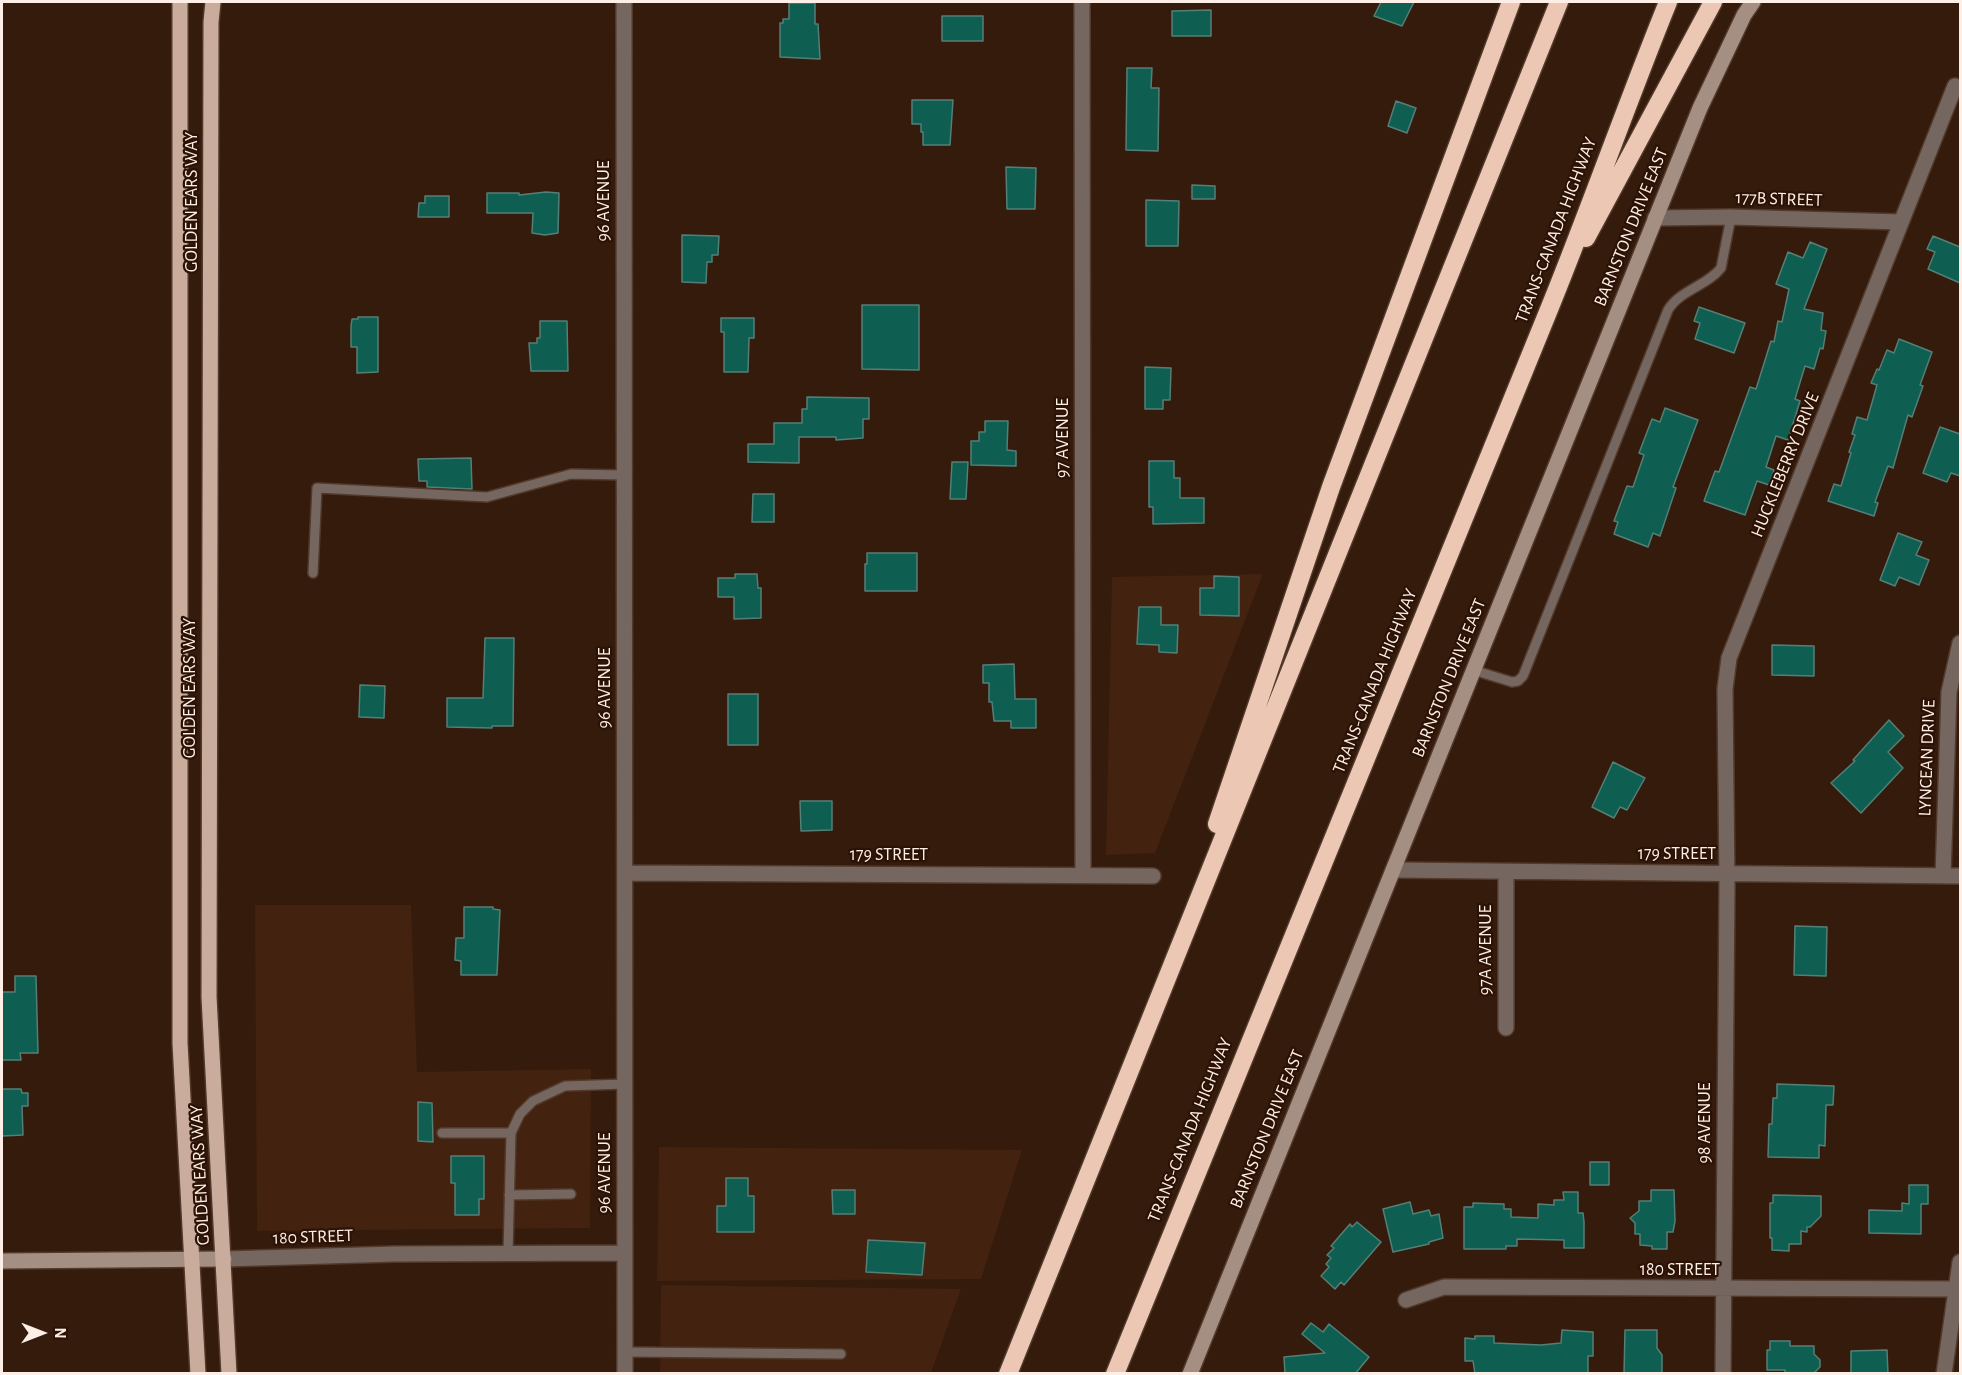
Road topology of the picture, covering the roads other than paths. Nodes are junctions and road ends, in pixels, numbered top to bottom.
1 (180, 2) edge
2 (213, 2) edge
3 (624, 2) edge
4 (1082, 2) edge
5 (1512, 2) edge
6 (1559, 2) edge
7 (1668, 2) edge
8 (1713, 2) edge
9 (1754, 2) edge
10 (1955, 86) dead end
11 (1731, 217) junction
12 (1655, 218) junction
13 (1901, 222) junction
14 (1552, 301) junction
15 (623, 476) junction
16 (313, 573) dead end
17 (1960, 643) edge
18 (1473, 670) junction
19 (1393, 870) junction
20 (1506, 872) junction
21 (625, 873) junction
22 (1727, 874) junction
23 (1083, 875) junction
24 (1152, 876) dead end
25 (1943, 876) junction
26 (1960, 876) edge
27 (1151, 1016) junction
28 (1506, 1028) dead end
29 (625, 1084) junction
30 (442, 1133) dead end
31 (511, 1133) junction
32 (571, 1194) dead end
33 (509, 1195) junction
34 (625, 1252) junction
35 (508, 1253) junction
36 (224, 1259) junction
37 (193, 1260) junction
38 (2, 1261) edge
39 (1960, 1262) edge
40 (1724, 1289) junction
41 (1956, 1289) junction
42 (1406, 1300) dead end
43 (625, 1352) junction
44 (841, 1354) dead end
45 (198, 1374) edge
46 (230, 1374) edge
47 (625, 1374) edge
48 (1008, 1374) edge
49 (1114, 1374) edge
50 (1190, 1374) edge
51 (1723, 1374) edge
52 (1944, 1374) edge

1 - 37 main road, GOLDEN EARS WAY
2 - 36 main road, GOLDEN EARS WAY
3 - 15 street, 96 AVENUE
4 - 23 street, 97 AVENUE
5 - 27 highway
6 - 27 highway
7 - 14 highway, TRANS-CANADA HIGHWAY
8 - 14 highway
9 - 12 street, BARNSTON DRIVE EAST
10 - 13 street, HUCKLEBERRY DRIVE
11 - 12 street, 177B STREET
11 - 13 street, 177B STREET
11 - 18 lane
12 - 18 street, BARNSTON DRIVE EAST
13 - 22 street, HUCKLEBERRY DRIVE
14 - 49 highway, TRANS-CANADA HIGHWAY
15 - 16 lane
15 - 21 street, 96 AVENUE
17 - 25 street, LYNCEAN DRIVE
18 - 19 street, BARNSTON DRIVE EAST
19 - 20 street, 179 STREET
19 - 50 street, BARNSTON DRIVE EAST
20 - 22 street, 179 STREET
20 - 28 street, 97A AVENUE
21 - 23 street, 179 STREET
21 - 29 street, 96 AVENUE
22 - 25 street, 179 STREET
22 - 40 street, 98 AVENUE
23 - 24 street, 179 STREET
25 - 26 street, 179 STREET
27 - 48 highway
29 - 31 lane
29 - 34 street, 96 AVENUE
30 - 31 lane
31 - 33 lane
32 - 33 lane
33 - 35 lane
34 - 35 street, 180 STREET
34 - 43 street, 96 AVENUE
35 - 36 street, 180 STREET
36 - 37 street, 180 STREET
36 - 46 main road, GOLDEN EARS WAY
37 - 38 street, 180 STREET
37 - 45 main road, GOLDEN EARS WAY
39 - 41 street
40 - 41 street, 180 STREET
40 - 42 street, 180 STREET
40 - 51 street, 98 AVENUE
41 - 52 street
43 - 44 lane
43 - 47 street, 96 AVENUE

